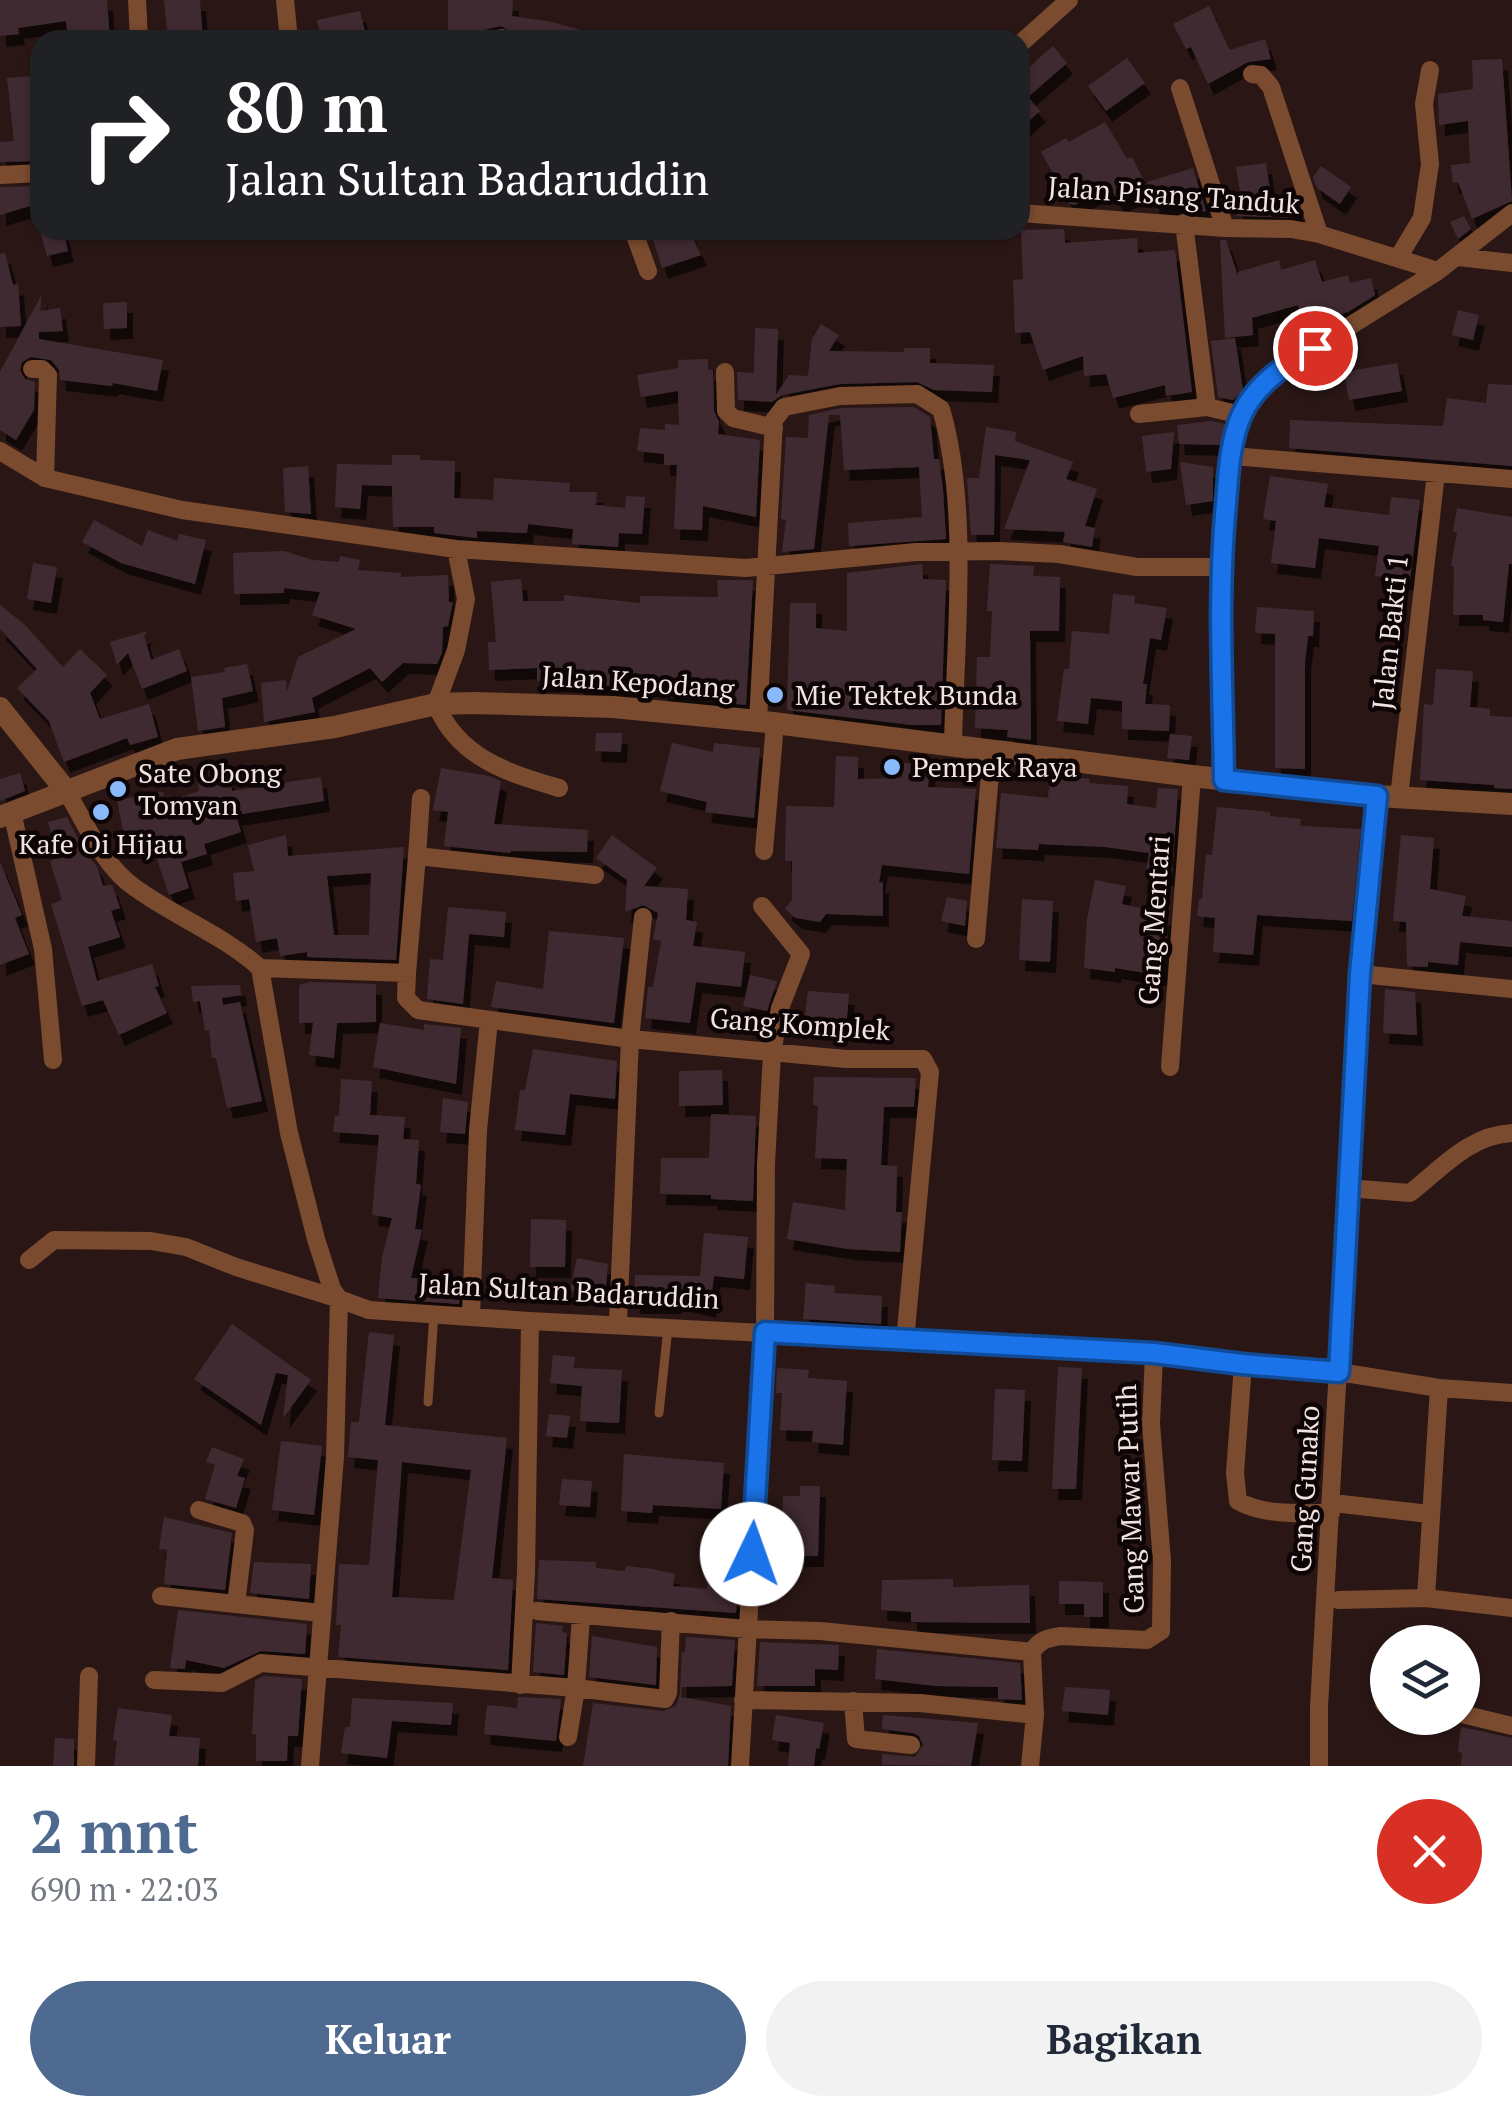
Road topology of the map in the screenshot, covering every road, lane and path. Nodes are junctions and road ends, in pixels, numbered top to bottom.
1 (136, 0) edge
2 (285, 0) edge
3 (1070, 0) edge
4 (138, 30) edge
5 (288, 30) edge
6 (1030, 35) edge
7 (1430, 70) dead end
8 (1252, 74) dead end
9 (1180, 88) dead end
10 (30, 174) edge
11 (0, 176) edge
12 (1512, 212) edge
13 (1030, 214) edge
14 (1184, 223) junction
15 (1225, 228) junction
16 (1319, 234) junction
17 (637, 240) edge
18 (1458, 257) junction
19 (1398, 258) junction
20 (1512, 263) edge
21 (648, 272) dead end
22 (1438, 272) junction
23 (32, 369) dead end
24 (726, 372) dead end
25 (1206, 407) junction
26 (1138, 414) dead end
27 (1242, 414) junction
28 (774, 428) junction
29 (0, 450) edge
30 (1232, 456) junction
31 (1436, 473) junction
32 (46, 478) junction
33 (1512, 479) edge
34 (456, 549) junction
35 (957, 552) junction
36 (768, 565) junction
37 (1220, 567) junction
38 (436, 704) junction
39 (0, 708) edge
40 (766, 723) junction
41 (954, 745) junction
42 (992, 750) junction
43 (1192, 776) junction
44 (1224, 780) junction
45 (559, 788) dead end
46 (67, 792) junction
47 (1388, 796) junction
48 (421, 798) dead end
49 (1512, 804) edge
50 (6, 815) edge
51 (764, 851) dead end
52 (418, 856) junction
53 (595, 875) dead end
54 (762, 906) dead end
55 (643, 917) dead end
56 (976, 940) dead end
57 (260, 968) junction
58 (406, 973) junction
59 (1360, 974) junction
60 (1512, 989) edge
61 (490, 1020) junction
62 (630, 1039) junction
63 (772, 1054) junction
64 (54, 1060) dead end
65 (1170, 1068) dead end
66 (1512, 1133) edge
67 (1348, 1188) junction
68 (29, 1260) dead end
69 (339, 1299) junction
70 (434, 1313) junction
71 (471, 1315) junction
72 (530, 1321) junction
73 (618, 1323) junction
74 (668, 1328) junction
75 (765, 1332) junction
76 (905, 1341) junction
77 (1154, 1353) junction
78 (1242, 1364) junction
79 (1339, 1372) junction
80 (1439, 1388) junction
81 (1512, 1392) edge
82 (428, 1402) dead end
83 (659, 1414) dead end
84 (1337, 1508) junction
85 (199, 1510) dead end
86 (1430, 1514) junction
87 (161, 1596) dead end
88 (1426, 1598) junction
89 (1338, 1600) dead end
90 (236, 1604) junction
91 (1512, 1608) edge
92 (537, 1611) dead end
93 (321, 1613) junction
94 (581, 1616) junction
95 (671, 1621) junction
96 (747, 1629) junction
97 (1032, 1652) junction
98 (319, 1668) junction
99 (89, 1676) dead end
100 (154, 1680) dead end
101 (520, 1685) junction
102 (576, 1688) junction
103 (743, 1700) junction
104 (853, 1701) junction
105 (1035, 1715) junction
106 (1480, 1718) edge
107 (1512, 1726) edge
108 (568, 1737) dead end
109 (911, 1745) dead end
110 (86, 1766) edge
111 (310, 1766) edge
112 (740, 1766) edge
113 (1030, 1766) edge
114 (1319, 1766) edge

1 - 4 street
2 - 5 street
3 - 6 street
7 - 19 street
8 - 16 street
9 - 15 street
10 - 11 street
12 - 18 street
13 - 14 street, Jalan Pisang Tanduk
14 - 15 street, Jalan Pisang Tanduk
14 - 25 street
15 - 16 street, Jalan Pisang Tanduk
16 - 19 street, Jalan Pisang Tanduk
17 - 21 street
18 - 20 street
18 - 22 street
19 - 22 street, Jalan Pisang Tanduk
22 - 27 street
23 - 32 street
24 - 28 street
25 - 26 street
25 - 27 street
27 - 30 street
28 - 35 street
28 - 36 street
29 - 32 street
30 - 31 street
30 - 37 street
31 - 33 street
31 - 47 street, Jalan Bakti 1
32 - 34 street
34 - 36 street
34 - 38 street
35 - 36 street
35 - 37 street
35 - 41 street
36 - 40 street
37 - 44 street
38 - 40 street, Jalan Kepodang
38 - 45 street
38 - 46 street, Jalan Kepodang
39 - 46 street
40 - 41 street, Jalan Kepodang
40 - 51 street
41 - 42 street, Jalan Kepodang
42 - 43 street, Jalan Kepodang
42 - 56 street
43 - 44 street, Jalan Kepodang
43 - 65 street, Gang Mentari
44 - 47 street, Jalan Kepodang
46 - 50 street, Jalan Kepodang
46 - 57 street
47 - 49 street, Jalan Kepodang
47 - 59 street, Gang Gunako
48 - 52 street
50 - 64 street
52 - 53 street
52 - 58 street
54 - 63 street
55 - 62 street
57 - 58 street
57 - 69 street
58 - 61 street, Gang Komplek
59 - 60 street
59 - 67 street, Gang Gunako
61 - 62 street, Gang Komplek
61 - 71 street
62 - 63 street, Gang Komplek
62 - 73 street
63 - 75 street
63 - 76 street, Gang Komplek
66 - 67 street
67 - 79 street, Gang Gunako
68 - 69 street, Jalan Sultan Badaruddin
69 - 70 street, Jalan Sultan Badaruddin
69 - 93 street
70 - 71 street, Jalan Sultan Badaruddin
70 - 82 lane
71 - 72 street, Jalan Sultan Badaruddin
72 - 73 street, Jalan Sultan Badaruddin
72 - 101 street
73 - 74 street, Jalan Sultan Badaruddin
74 - 75 street, Jalan Sultan Badaruddin
74 - 83 lane
75 - 76 street, Jalan Sultan Badaruddin
75 - 96 street
76 - 77 street, Jalan Sultan Badaruddin
77 - 78 street, Jalan Sultan Badaruddin
77 - 97 street, Gang Mawar Putih
78 - 79 street, Jalan Sultan Badaruddin
78 - 84 street
79 - 80 street, Jalan Sultan Badaruddin
79 - 84 street, Gang Gunako
80 - 81 street, Jalan Sultan Badaruddin
80 - 86 street
84 - 86 street
84 - 114 street, Gang Gunako
85 - 90 street
86 - 88 street
87 - 90 street
88 - 89 street
88 - 91 street
90 - 93 street
92 - 94 street
93 - 98 street
94 - 95 street
94 - 102 street
95 - 96 street
95 - 102 street
96 - 97 street
96 - 103 street
97 - 105 street
98 - 100 street
98 - 101 street
98 - 111 street
99 - 110 street
101 - 102 street
102 - 108 street
103 - 104 street
103 - 112 street
104 - 105 street
104 - 109 street
105 - 113 street
106 - 107 street

